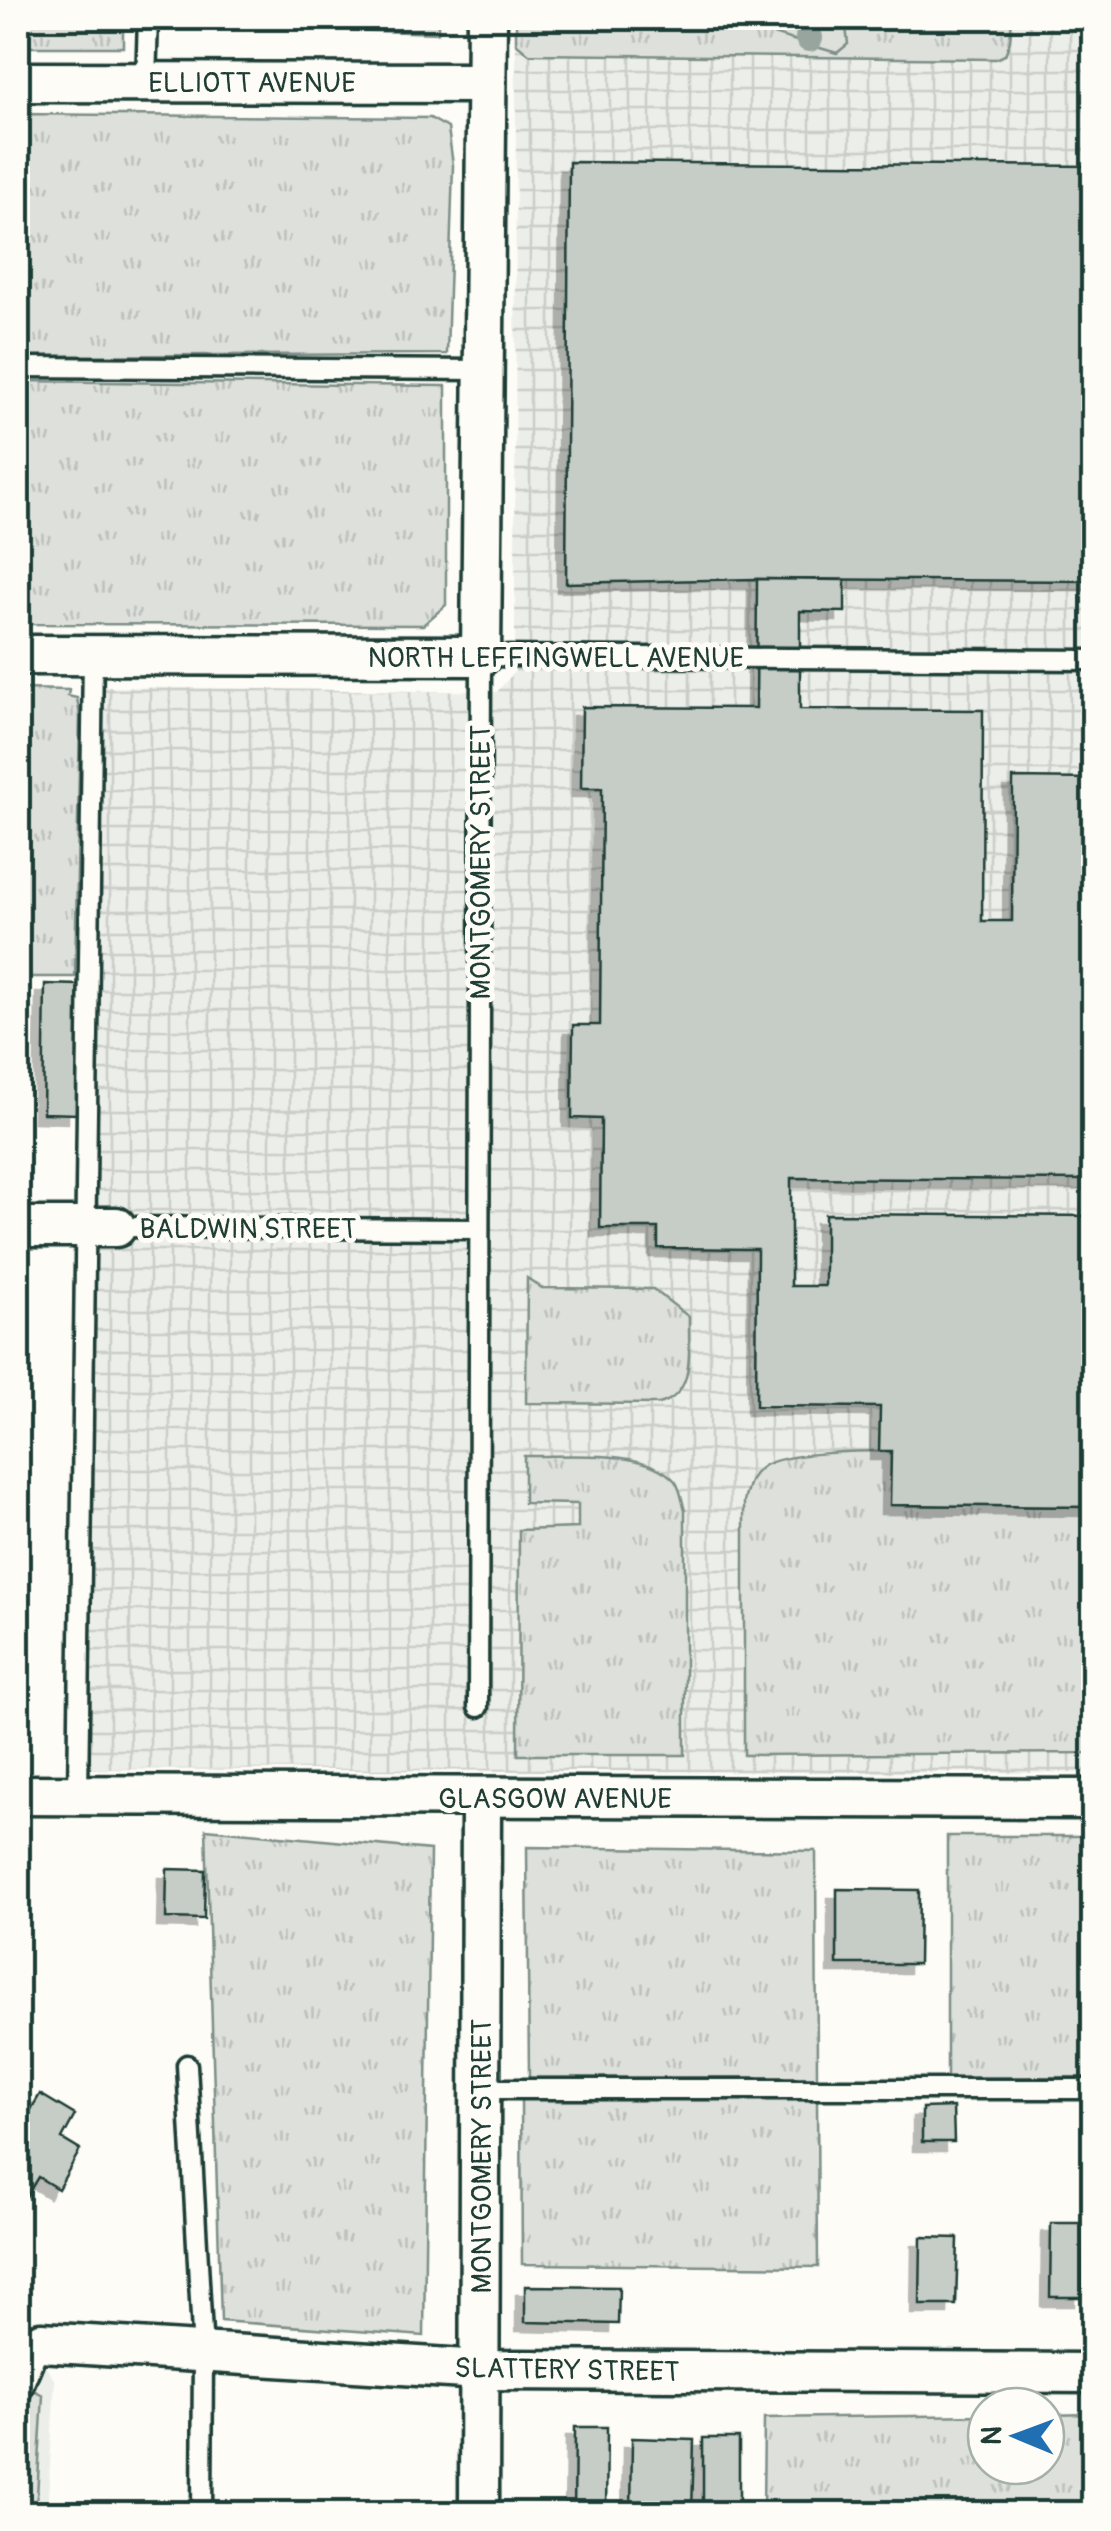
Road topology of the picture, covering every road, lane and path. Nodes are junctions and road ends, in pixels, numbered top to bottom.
1 (148, 18) edge
2 (487, 18) edge
3 (18, 82) edge
4 (146, 82) junction
5 (486, 83) junction
6 (18, 367) edge
7 (483, 370) junction
8 (18, 655) edge
9 (93, 655) junction
10 (481, 656) junction
11 (1094, 660) edge
12 (18, 1227) edge
13 (101, 1227) junction
14 (479, 1229) junction
15 (478, 1707) dead end
16 (18, 1795) edge
17 (78, 1795) junction
18 (481, 1798) junction
19 (1094, 1799) edge
20 (186, 2065) dead end
21 (480, 2089) junction
22 (1094, 2089) edge
23 (41, 2342) joint
24 (203, 2353) junction
25 (481, 2370) junction
26 (1094, 2373) edge
27 (18, 2399) edge
28 (202, 2514) edge
29 (480, 2514) edge

1 - 4 lane
2 - 5 street, MONTGOMERY STREET
3 - 4 street, ELLIOTT AVENUE
4 - 5 street, ELLIOTT AVENUE
5 - 7 street, MONTGOMERY STREET
6 - 7 lane
7 - 10 street, MONTGOMERY STREET
8 - 9 street, NORTH LEFFINGWELL AVENUE
9 - 10 street, NORTH LEFFINGWELL AVENUE
9 - 13 lane
10 - 11 lane, NORTH LEFFINGWELL AVENUE
10 - 14 lane, MONTGOMERY STREET
12 - 13 street, BALDWIN STREET
13 - 14 lane, BALDWIN STREET
13 - 17 lane
14 - 15 lane, MONTGOMERY STREET
16 - 17 street, GLASGOW AVENUE
17 - 18 street, GLASGOW AVENUE
18 - 19 street, GLASGOW AVENUE
18 - 21 street, MONTGOMERY STREET
20 - 24 lane
21 - 22 lane
21 - 25 street, MONTGOMERY STREET
23 - 24 street, SLATTERY STREET
23 - 27 lane
24 - 25 street, SLATTERY STREET
24 - 28 lane
25 - 26 street, SLATTERY STREET
25 - 29 street, MONTGOMERY STREET

